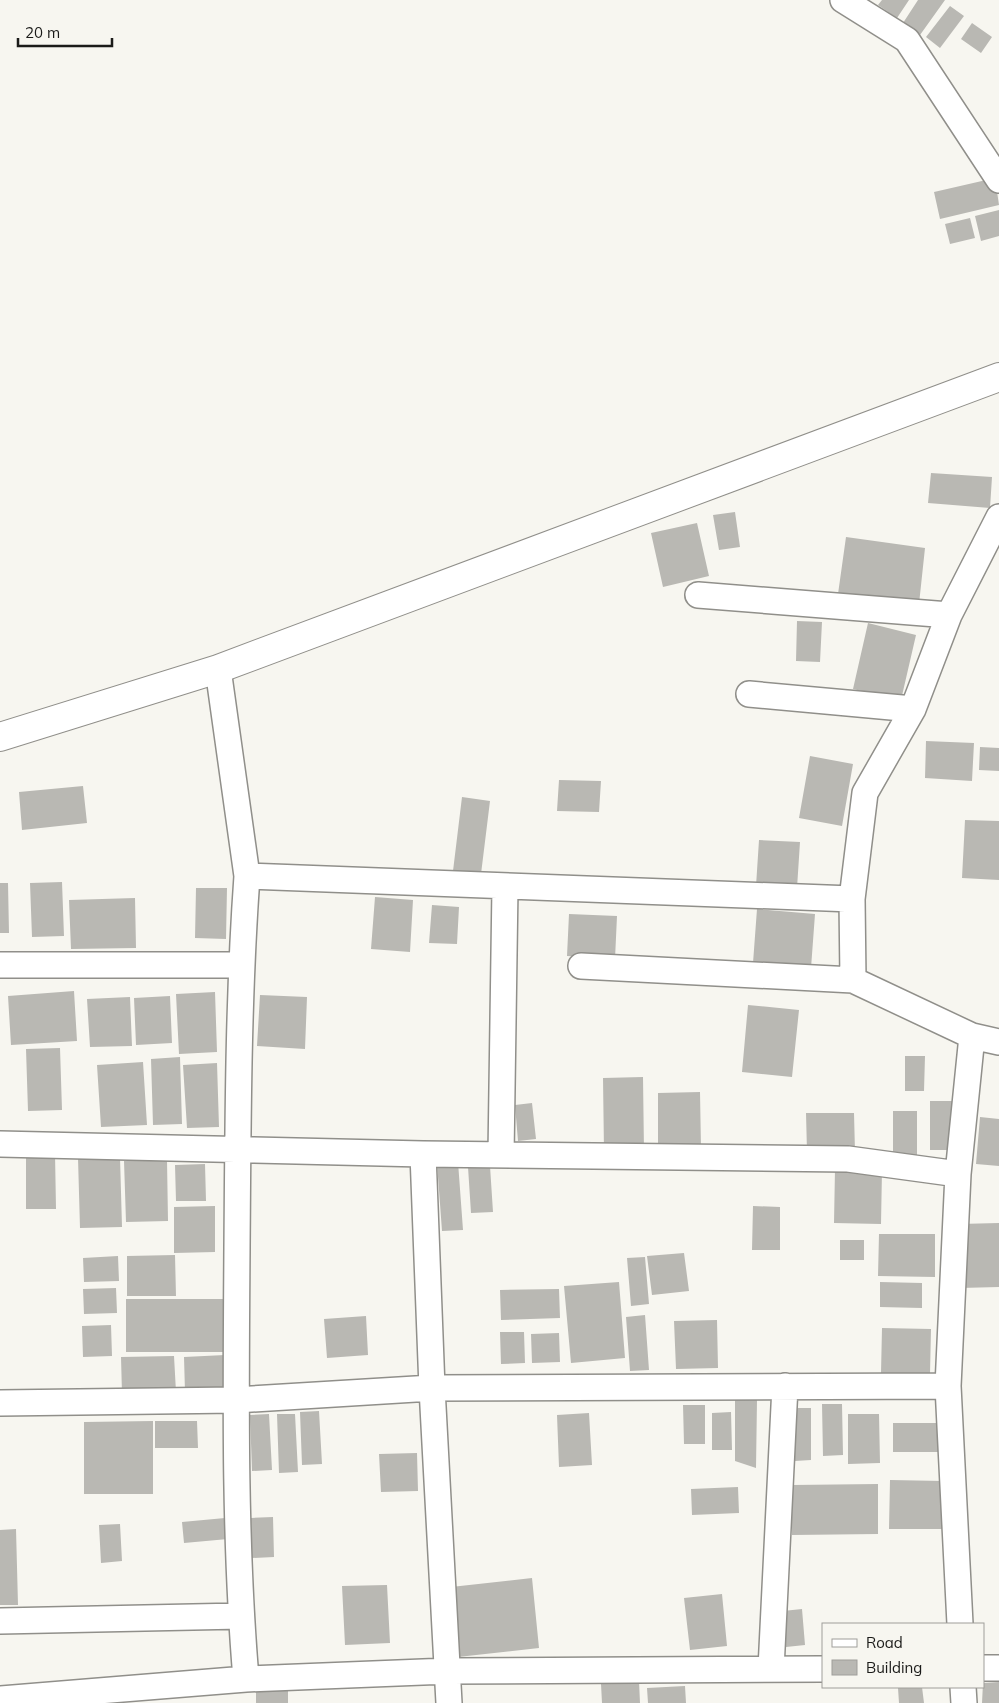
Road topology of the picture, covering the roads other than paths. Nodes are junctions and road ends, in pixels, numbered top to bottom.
1 (842, 0) edge
2 (999, 180) edge
3 (999, 378) edge
4 (999, 517) edge
5 (698, 595) dead end
6 (950, 615) junction
7 (218, 669) junction
8 (749, 694) dead end
9 (912, 709) junction
10 (0, 737) edge
11 (247, 876) junction
12 (505, 887) junction
13 (852, 900) junction
14 (0, 965) edge
15 (240, 965) junction
16 (581, 966) dead end
17 (854, 980) junction
18 (972, 1036) junction
19 (999, 1042) edge
20 (0, 1144) edge
21 (238, 1149) junction
22 (423, 1154) junction
23 (501, 1155) junction
24 (958, 1174) junction
25 (785, 1386) junction
26 (948, 1386) junction
27 (432, 1388) junction
28 (236, 1400) junction
29 (0, 1403) edge
30 (240, 1616) junction
31 (0, 1621) edge
32 (960, 1623) edge
33 (984, 1668) edge
34 (999, 1668) edge
35 (771, 1669) junction
36 (822, 1669) edge
37 (448, 1671) junction
38 (246, 1680) junction
39 (963, 1688) edge
40 (0, 1700) edge
41 (449, 1703) edge
42 (964, 1703) edge

1 - 2 street
3 - 7 main road
4 - 6 street
5 - 6 street
6 - 9 street
7 - 10 main road
7 - 11 street
8 - 9 street
9 - 13 street
11 - 12 street
11 - 15 street
12 - 13 street
12 - 23 street
13 - 17 street
14 - 15 street
15 - 21 street
16 - 17 street
17 - 18 street
18 - 19 street
18 - 24 street
20 - 21 street
21 - 22 street
21 - 28 street
22 - 23 street
22 - 27 street
23 - 24 street
24 - 26 street
25 - 26 street
25 - 27 street
25 - 35 street
26 - 32 street
27 - 28 street
27 - 37 street
28 - 29 street
28 - 30 street
30 - 31 street
30 - 38 street
33 - 34 street
35 - 36 street
35 - 37 street
37 - 38 street
37 - 41 street
38 - 40 street
39 - 42 street

